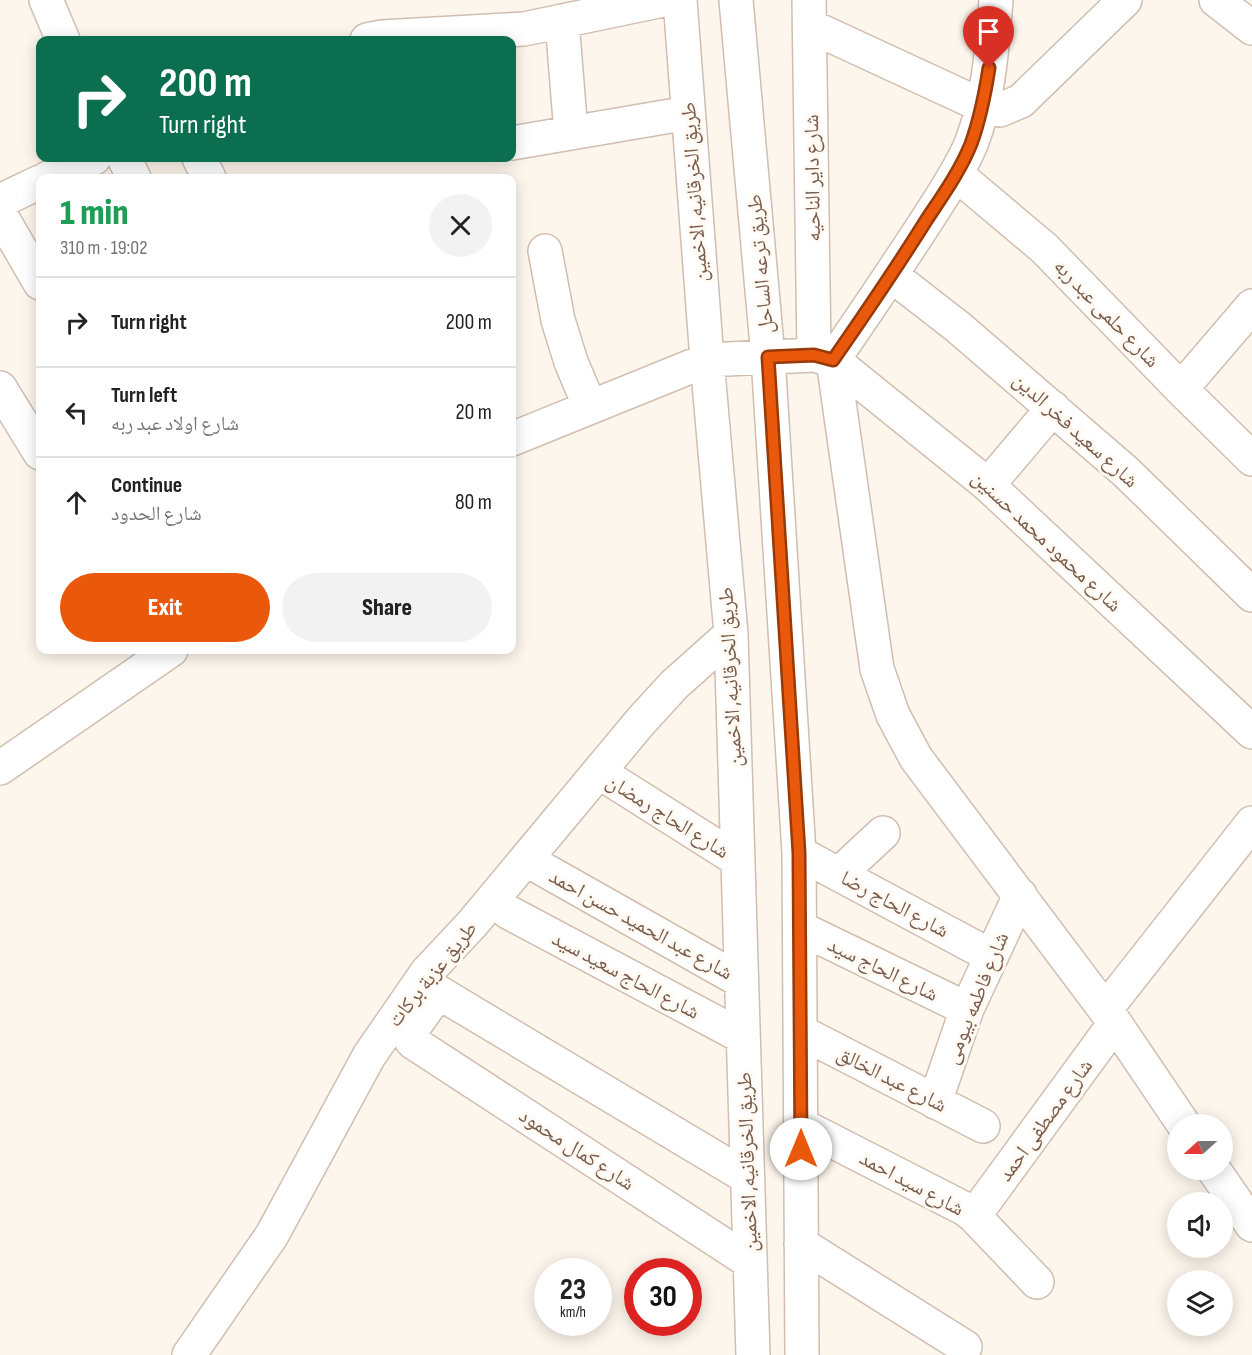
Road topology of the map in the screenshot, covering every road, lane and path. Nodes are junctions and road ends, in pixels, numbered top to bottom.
1 (46, 0) edge
2 (663, 0) edge
3 (680, 0) edge
4 (736, 0) edge
5 (996, 0) edge
6 (1125, 0) edge
7 (1216, 0) edge
8 (809, 13) edge
9 (562, 21) junction
10 (1252, 28) edge
11 (61, 36) edge
12 (400, 36) edge
13 (983, 106) junction
14 (688, 114) junction
15 (571, 133) junction
16 (516, 142) edge
17 (956, 174) junction
18 (36, 184) edge
19 (0, 201) edge
20 (0, 214) edge
21 (545, 251) dead end
22 (891, 275) junction
23 (36, 276) edge
24 (1251, 311) edge
25 (768, 357) junction
26 (824, 358) junction
27 (707, 360) junction
28 (0, 388) edge
29 (1180, 389) junction
30 (590, 407) junction
31 (1053, 408) junction
32 (516, 437) edge
33 (36, 446) edge
34 (1252, 459) edge
35 (988, 485) junction
36 (1252, 595) edge
37 (731, 634) junction
38 (162, 654) edge
39 (1252, 732) edge
40 (0, 768) edge
41 (599, 772) junction
42 (569, 808) junction
43 (1252, 823) edge
44 (883, 833) dead end
45 (799, 853) junction
46 (738, 860) junction
47 (542, 868) junction
48 (839, 874) junction
49 (1020, 895) junction
50 (508, 912) junction
51 (800, 928) junction
52 (991, 956) junction
53 (741, 981) junction
54 (438, 992) junction
55 (967, 1009) junction
56 (1110, 1017) junction
57 (801, 1032) junction
58 (743, 1037) junction
59 (935, 1102) junction
60 (1176, 1114) edge
61 (801, 1125) junction
62 (983, 1126) dead end
63 (747, 1177) junction
64 (1221, 1180) edge
65 (974, 1216) junction
66 (1252, 1225) edge
67 (801, 1244) junction
68 (750, 1262) junction
69 (1037, 1282) dead end
70 (965, 1347) dead end
71 (189, 1355) edge
72 (753, 1355) edge
73 (802, 1355) edge

1 - 11 street
2 - 9 street
3 - 14 street, طريق الخرقانيه, الاخمين
4 - 25 street, طريق ترعه الساحل
5 - 13 street
6 - 13 street
7 - 10 street
8 - 13 street
8 - 26 street, شارع داير الناحيه
9 - 12 street
9 - 15 street
13 - 17 street
14 - 15 street
14 - 27 street, طريق الخرقانيه, الاخمين
15 - 16 street
17 - 22 street
17 - 29 street, شارع حلمى عبد ربه
18 - 19 street
20 - 23 street
21 - 30 street
22 - 26 street
22 - 31 street, شارع سعيد فخر الدين
24 - 29 street
25 - 26 street
25 - 27 street
25 - 45 street, طريق ترعه الساحل
26 - 35 street, شارع محمود محمد حسنين
26 - 49 street, شارع داير الناحيه
27 - 30 street
27 - 37 street, طريق الخرقانيه, الاخمين
28 - 33 street
29 - 34 street, شارع حلمى عبد ربه
30 - 32 street
31 - 35 street
31 - 36 street, شارع سعيد فخر الدين
35 - 39 street, شارع محمود محمد حسنين
37 - 41 street, طريق عزبة بركات
37 - 46 street, طريق الخرقانيه, الاخمين
38 - 40 street
41 - 42 street, طريق عزبة بركات
41 - 46 street, شارع الحاج رمضان
42 - 47 street
42 - 71 street, طريق عزبة بركات
43 - 56 street, شارع مصطفى احمد
44 - 48 street
45 - 48 street, شارع الحاج رضا
45 - 51 street, طريق ترعه الساحل
46 - 53 street, طريق الخرقانيه, الاخمين
47 - 50 street
47 - 53 street, شارع عبد الحميد حسن احمد
48 - 52 street, شارع الحاج رضا
49 - 52 street, شارع فاطمه بيومى
49 - 56 street, شارع داير الناحيه
50 - 54 street
50 - 58 street, شارع الحاج سعيد سيد
51 - 55 street, شارع الحاج سيد
51 - 57 street, طريق ترعه الساحل
52 - 55 street, شارع فاطمه بيومى
53 - 58 street, طريق الخرقانيه, الاخمين
54 - 63 street
54 - 68 street, شارع كمال محمود
55 - 59 street, شارع فاطمه بيومى
56 - 60 street, شارع داير الناحيه
56 - 65 street, شارع مصطفى احمد
57 - 59 street, شارع عبد الخالق
57 - 61 street, طريق ترعه الساحل
58 - 63 street, طريق الخرقانيه, الاخمين
59 - 62 street, شارع عبد الخالق
61 - 65 street, شارع سيد احمد
61 - 67 street, طريق ترعه الساحل
63 - 68 street, طريق الخرقانيه, الاخمين
64 - 66 street
65 - 69 street, شارع سيد احمد
67 - 70 street
67 - 73 street, طريق ترعه الساحل
68 - 72 street, طريق الخرقانيه, الاخمين

